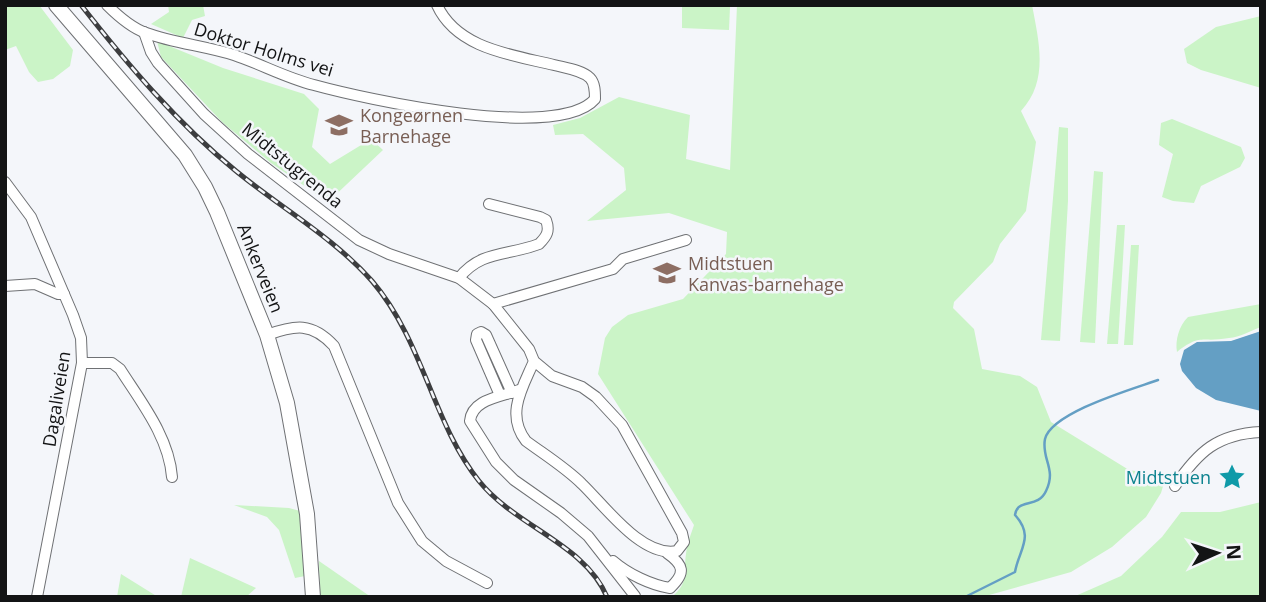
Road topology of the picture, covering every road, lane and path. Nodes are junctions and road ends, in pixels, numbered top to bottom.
1 (56, 5) edge
2 (107, 5) edge
3 (437, 5) edge
4 (144, 32) junction
5 (5, 182) edge
6 (489, 204) dead end
7 (686, 240) dead end
8 (459, 278) junction
9 (5, 286) edge
10 (64, 294) junction
11 (493, 304) junction
12 (267, 335) junction
13 (534, 361) junction
14 (82, 363) junction
15 (516, 392) junction
16 (499, 393) dead end
17 (1261, 432) edge
18 (172, 477) dead end
19 (1175, 486) dead end
20 (587, 536) junction
21 (667, 553) junction
22 (487, 583) dead end
23 (635, 596) edge
24 (37, 597) edge
25 (313, 597) edge

1 - 12 main road, Ankerveien
2 - 4 street, Doktor Holms vei
3 - 4 street, Doktor Holms vei
4 - 8 street, Midtstugrenda
5 - 10 street, Dagaliveien
6 - 8 street
7 - 11 street
8 - 11 street, Midtstugrenda
9 - 10 street
10 - 14 street, Dagaliveien
11 - 13 street, Midtstugrenda
12 - 22 street
12 - 25 main road, Ankerveien
13 - 15 street
13 - 21 street, Midtstugrenda
14 - 18 street
14 - 24 street, Dagaliveien
15 - 16 street
15 - 20 street
15 - 21 street
17 - 19 street
20 - 21 street
20 - 23 street

